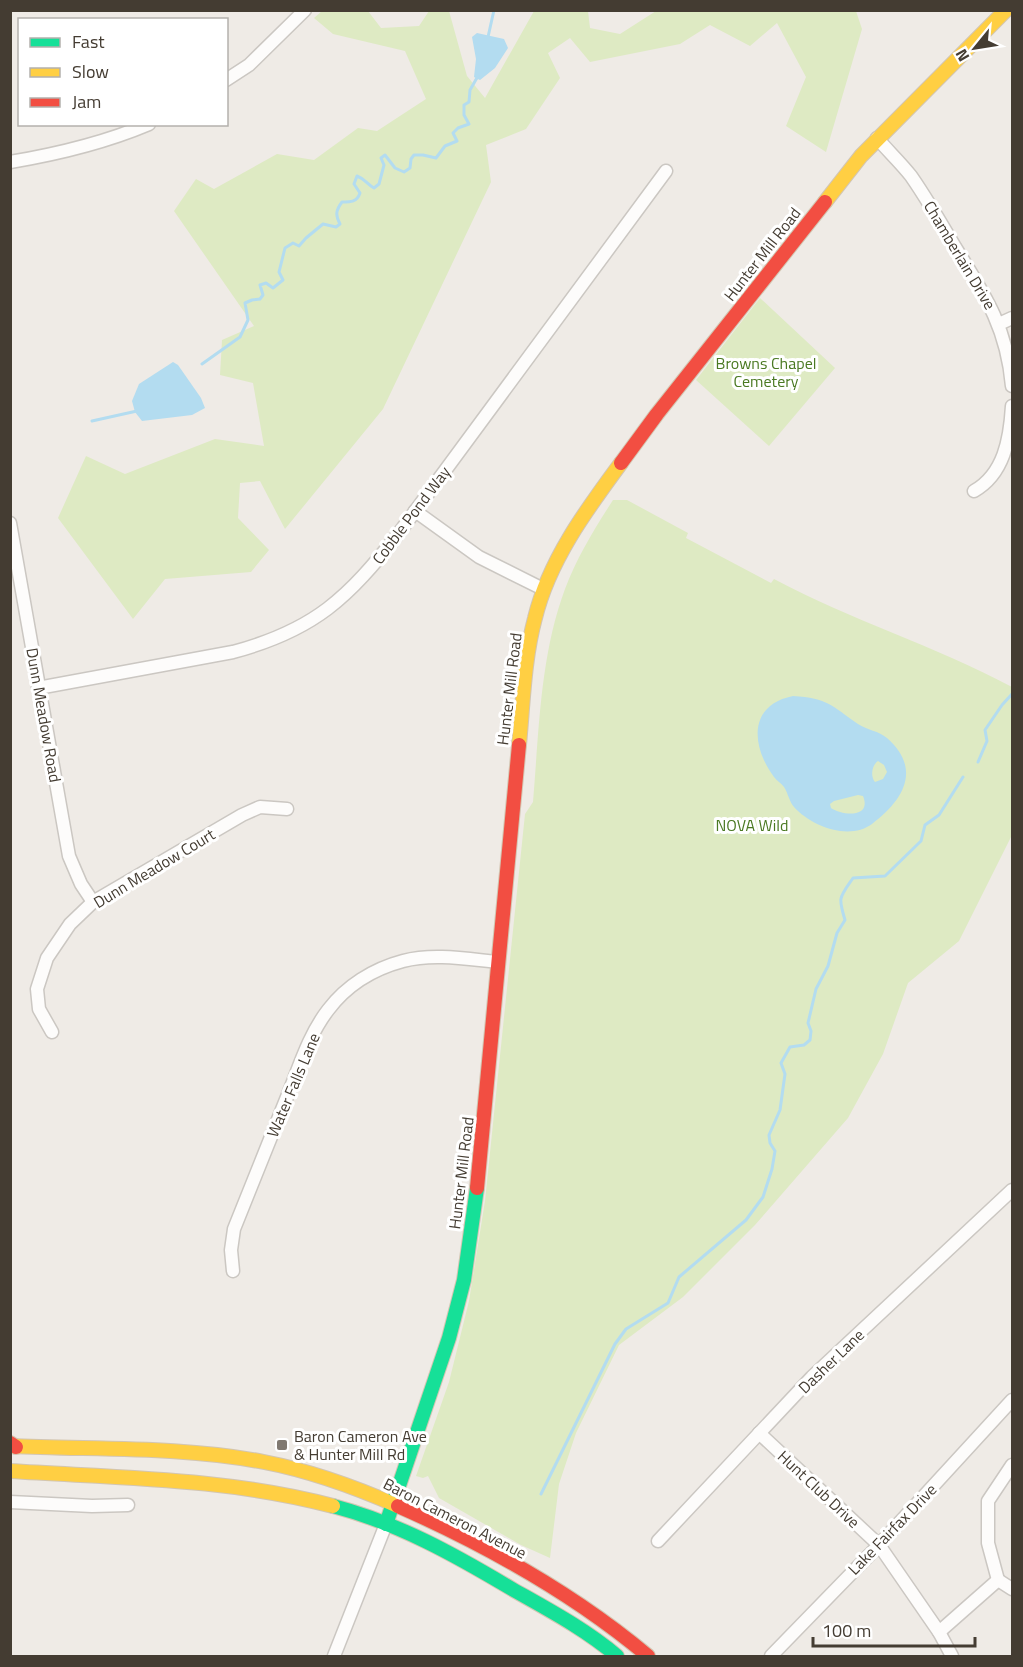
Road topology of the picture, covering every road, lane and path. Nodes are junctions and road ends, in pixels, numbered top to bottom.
1 (304, 10) edge
2 (1006, 10) edge
3 (228, 79) edge
4 (143, 126) edge
5 (877, 138) junction
6 (10, 162) edge
7 (666, 171) dead end
8 (1012, 318) edge
9 (999, 324) junction
10 (1012, 386) edge
11 (1012, 406) edge
12 (974, 491) dead end
13 (415, 511) junction
14 (10, 523) edge
15 (543, 589) junction
16 (38, 688) junction
17 (287, 809) dead end
18 (93, 902) junction
19 (498, 962) junction
20 (51, 1032) dead end
21 (1012, 1190) edge
22 (233, 1271) dead end
23 (1012, 1400) edge
24 (759, 1433) junction
25 (12, 1445) edge
26 (1012, 1465) edge
27 (10, 1472) edge
28 (10, 1502) edge
29 (393, 1504) junction
30 (128, 1505) dead end
31 (386, 1524) junction
32 (658, 1541) dead end
33 (879, 1545) junction
34 (998, 1580) junction
35 (1012, 1589) edge
36 (939, 1632) junction
37 (334, 1656) edge
38 (617, 1656) edge
39 (648, 1656) edge
40 (771, 1656) edge
41 (952, 1656) edge
42 (961, 1656) edge

1 - 3 street
2 - 5 main road, Hunter Mill Road
4 - 6 street
5 - 9 street, Chamberlain Drive
5 - 15 main road, Hunter Mill Road
7 - 13 street, Cobble Pond Way
8 - 9 street
9 - 10 street, Chamberlain Drive
11 - 12 street
13 - 15 street
13 - 16 street, Cobble Pond Way
14 - 16 street, Dunn Meadow Road
15 - 19 main road, Hunter Mill Road
16 - 18 street, Dunn Meadow Road
17 - 18 street, Dunn Meadow Court
18 - 20 street, Dunn Meadow Court
19 - 22 street, Water Falls Lane
19 - 29 main road, Hunter Mill Road
21 - 24 street, Dasher Lane
23 - 33 street, Lake Fairfax Drive
24 - 32 street, Dasher Lane
24 - 33 street, Hunt Club Drive
25 - 29 main road, Baron Cameron Avenue
26 - 34 street
27 - 31 main road, Baron Cameron Avenue
28 - 30 street
29 - 31 main road, Hunter Mill Road
29 - 39 main road, Baron Cameron Avenue
31 - 37 street
31 - 38 main road, Baron Cameron Avenue
33 - 36 street, Hunt Club Drive
33 - 40 street, Lake Fairfax Drive
34 - 35 street
34 - 36 street
36 - 41 street
36 - 42 street

